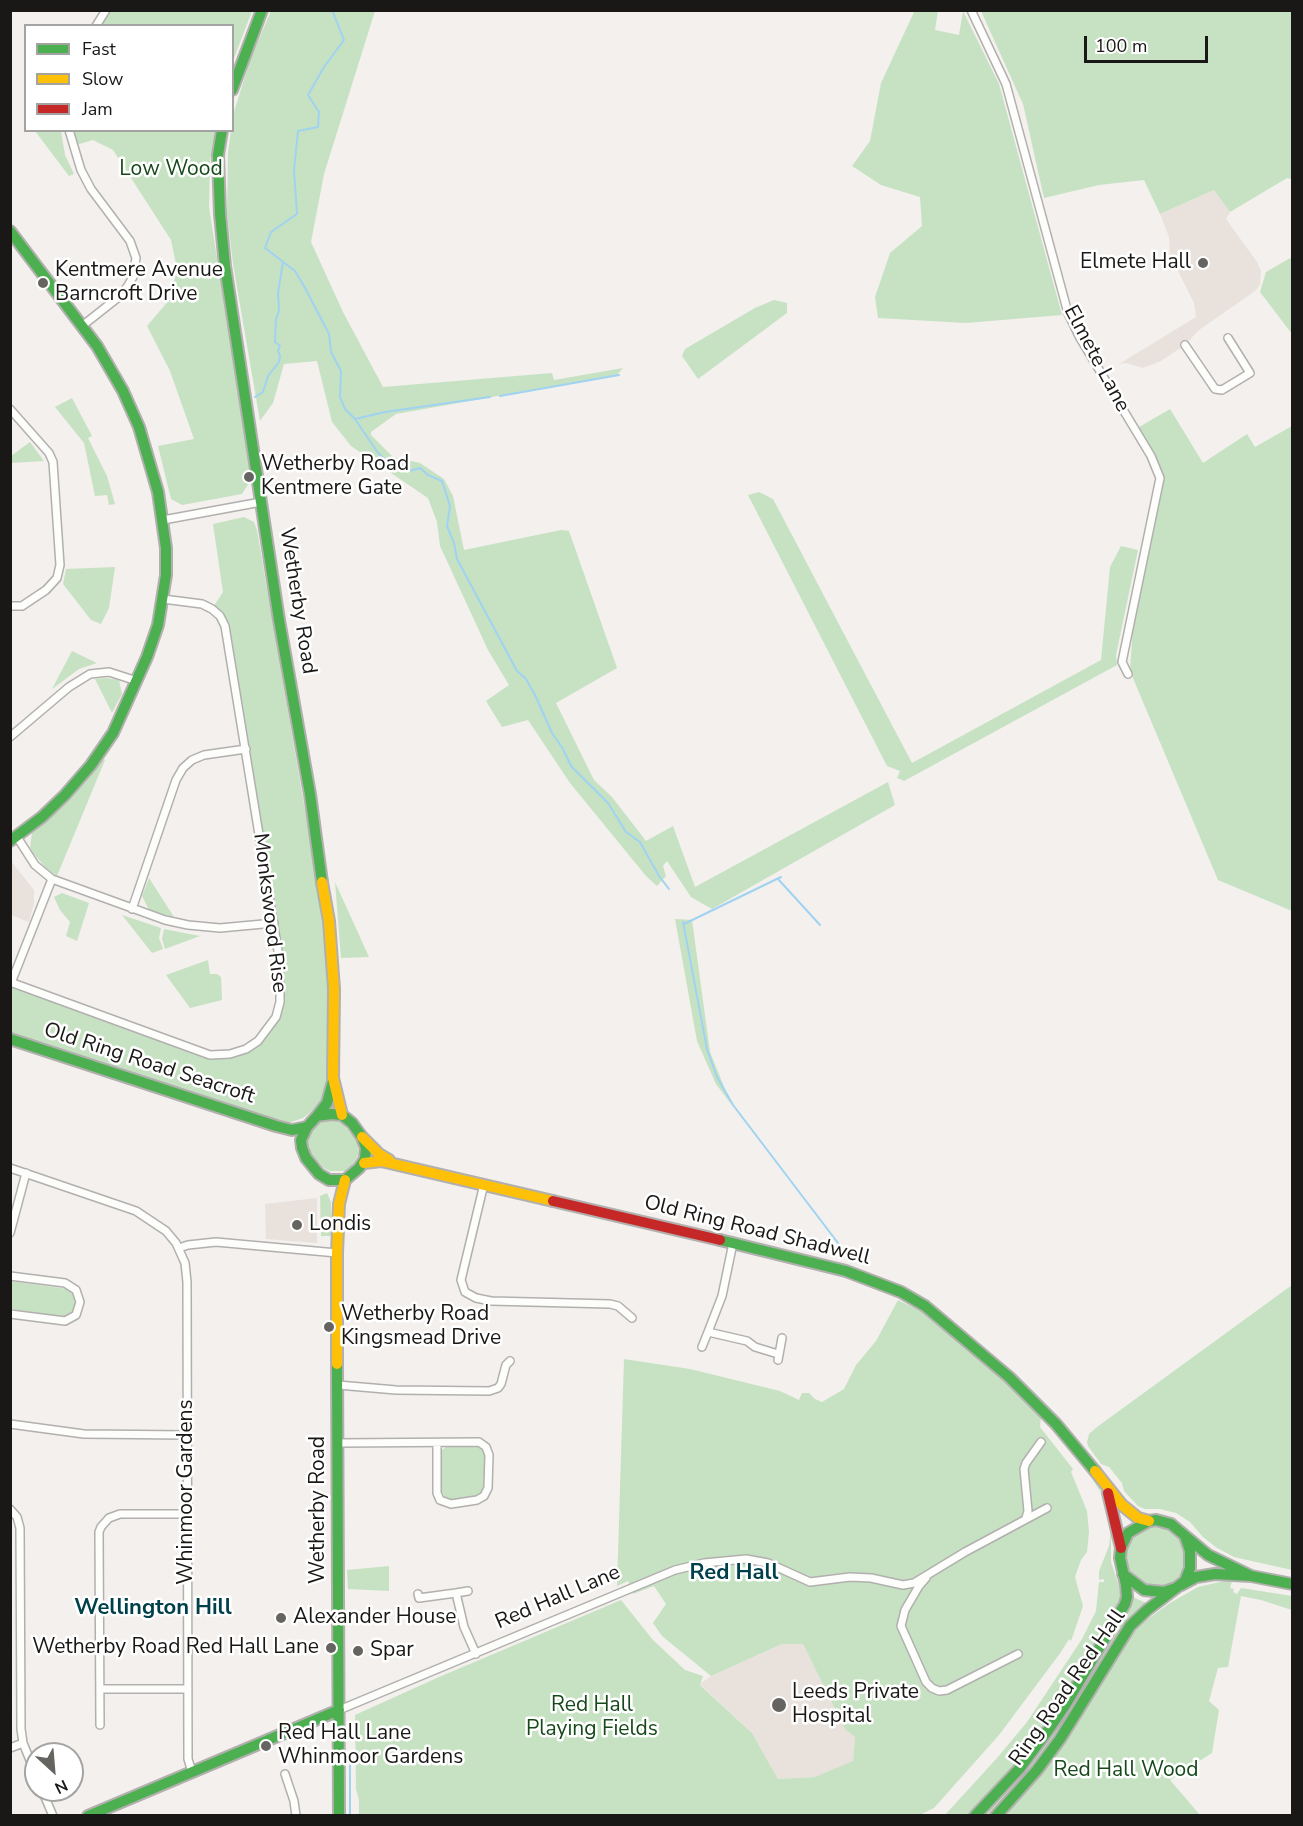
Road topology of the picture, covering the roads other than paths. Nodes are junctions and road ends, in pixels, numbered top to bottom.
1 (106, 10) edge
2 (262, 10) edge
3 (971, 10) edge
4 (97, 24) edge
5 (234, 84) edge
6 (70, 132) edge
7 (222, 132) edge
8 (10, 231) edge
9 (82, 326) junction
10 (1228, 338) dead end
11 (1185, 345) dead end
12 (10, 409) edge
13 (261, 502) junction
14 (163, 520) junction
15 (163, 598) junction
16 (10, 606) edge
17 (1128, 674) dead end
18 (137, 681) junction
19 (10, 737) edge
20 (246, 749) junction
21 (14, 839) edge
22 (52, 879) junction
23 (132, 909) junction
24 (274, 923) junction
25 (11, 982) edge
26 (10, 1039) edge
27 (333, 1078) junction
28 (342, 1115) junction
29 (317, 1116) junction
30 (276, 1126) junction
31 (307, 1127) junction
32 (362, 1137) junction
33 (302, 1148) junction
34 (364, 1163) junction
35 (394, 1164) junction
36 (10, 1168) edge
37 (26, 1173) junction
38 (326, 1178) junction
39 (345, 1180) junction
40 (484, 1184) junction
41 (339, 1204) junction
42 (10, 1233) edge
43 (733, 1243) junction
44 (179, 1248) junction
45 (337, 1253) junction
46 (10, 1276) edge
47 (10, 1314) edge
48 (632, 1318) dead end
49 (708, 1332) junction
50 (782, 1338) dead end
51 (702, 1347) dead end
52 (510, 1361) dead end
53 (338, 1385) junction
54 (10, 1424) edge
55 (187, 1435) junction
56 (1041, 1442) dead end
57 (338, 1443) junction
58 (437, 1443) junction
59 (1106, 1487) junction
60 (1047, 1508) dead end
61 (10, 1509) edge
62 (187, 1514) junction
63 (1026, 1518) junction
64 (1149, 1521) junction
65 (1183, 1531) junction
66 (1120, 1548) junction
67 (930, 1574) junction
68 (1123, 1574) junction
69 (1251, 1576) junction
70 (1293, 1584) edge
71 (1178, 1586) junction
72 (468, 1591) dead end
73 (456, 1593) junction
74 (418, 1594) dead end
75 (10, 1609) edge
76 (19, 1609) junction
77 (476, 1654) junction
78 (1018, 1654) dead end
79 (100, 1689) junction
80 (188, 1689) junction
81 (339, 1710) junction
82 (100, 1725) dead end
83 (23, 1743) joint
84 (10, 1748) edge
85 (192, 1772) junction
86 (285, 1774) dead end
87 (88, 1815) edge
88 (296, 1815) edge
89 (339, 1815) edge
90 (975, 1815) edge
91 (996, 1815) edge

1 - 4 street
2 - 5 main road
3 - 17 street, Elmete Lane
6 - 9 street
7 - 13 main road, Wetherby Road
8 - 9 main road
9 - 14 main road
10 - 11 street
12 - 16 street
13 - 14 street
13 - 27 main road, Wetherby Road
14 - 15 main road
15 - 18 main road
15 - 20 street, Monkswood Rise
18 - 19 street
18 - 21 main road
20 - 23 street
20 - 24 street, Monkswood Rise
21 - 22 street
22 - 23 street
22 - 25 street
23 - 24 street
24 - 25 street, Monkswood Rise
26 - 30 main road, Old Ring Road Seacroft
27 - 28 main road
27 - 29 main road
28 - 29 main road
28 - 32 main road
29 - 31 main road
30 - 31 main road, Old Ring Road Seacroft
30 - 33 main road, Old Ring Road Seacroft
31 - 33 main road
32 - 34 main road
32 - 35 main road, Old Ring Road Shadwell
33 - 38 main road
34 - 35 main road, Old Ring Road Shadwell
34 - 39 main road
35 - 40 main road, Old Ring Road Shadwell
36 - 37 street
37 - 42 street
37 - 44 street
38 - 39 main road
38 - 41 main road
39 - 41 main road, Wetherby Road
40 - 43 main road, Old Ring Road Shadwell
40 - 48 street
41 - 45 main road, Wetherby Road
43 - 49 street
43 - 59 main road, Old Ring Road Shadwell
44 - 45 street
44 - 55 street, Whinmoor Gardens
45 - 53 main road, Wetherby Road
46 - 47 street
49 - 50 street
49 - 51 street
52 - 53 street
53 - 57 main road, Wetherby Road
54 - 55 street
55 - 62 street, Whinmoor Gardens
56 - 63 street
57 - 58 street
57 - 81 main road, Wetherby Road
58 - 58 street
59 - 64 main road, Old Ring Road Shadwell
59 - 66 main road, Old Ring Road Shadwell
60 - 63 street, Red Hall Lane
61 - 76 street
62 - 79 street
62 - 80 street, Whinmoor Gardens
63 - 67 street, Red Hall Lane
64 - 65 main road
64 - 66 main road
65 - 69 main road
65 - 71 main road
66 - 68 main road
67 - 77 street, Red Hall Lane
67 - 78 street
68 - 71 main road
68 - 90 main road, Ring Road Red Hall
69 - 70 main road
69 - 71 main road
71 - 91 main road, Ring Road Red Hall
72 - 73 street
73 - 74 street
73 - 77 street
75 - 76 street
76 - 83 street
77 - 81 street, Red Hall Lane
79 - 80 street
79 - 82 street
80 - 85 street, Whinmoor Gardens
81 - 85 main road, Red Hall Lane
81 - 89 main road, Wetherby Road
83 - 84 street
85 - 87 main road, Red Hall Lane
86 - 88 street

